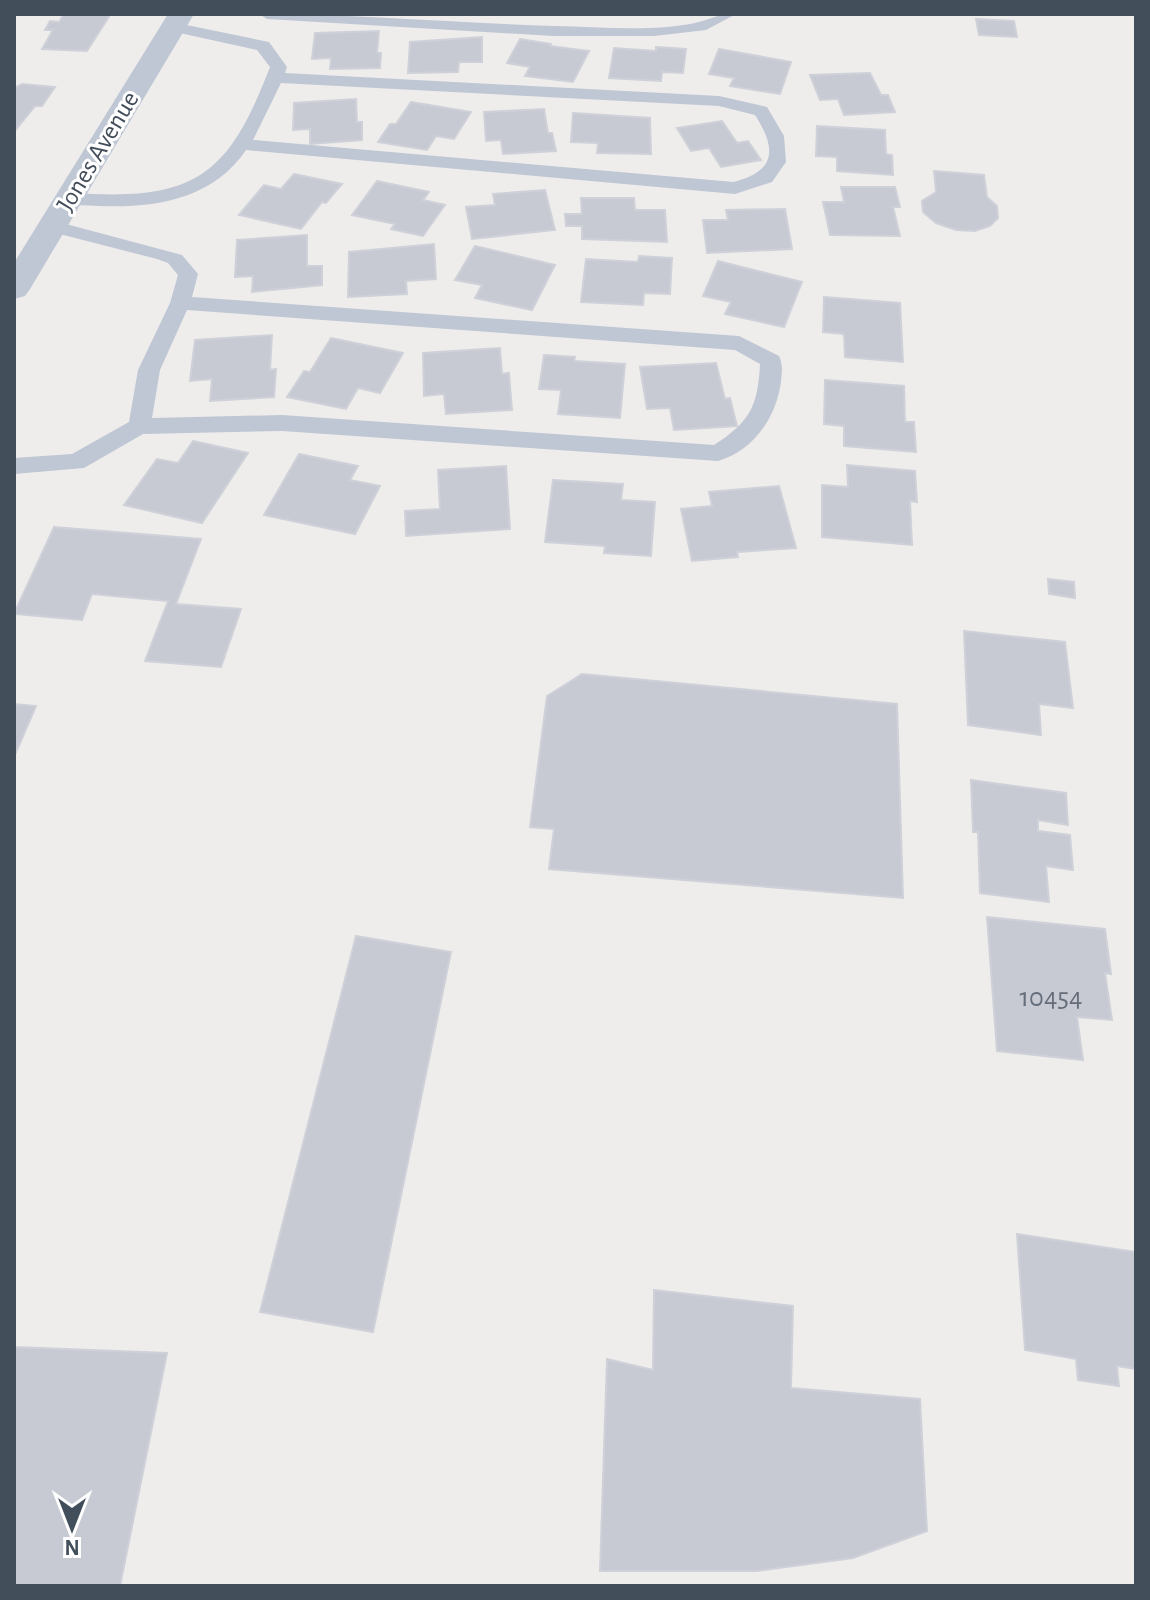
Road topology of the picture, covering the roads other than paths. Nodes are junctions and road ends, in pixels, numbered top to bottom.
1 (267, 14) edge
2 (728, 14) edge
3 (176, 21) edge
4 (275, 78) junction
5 (241, 144) junction
6 (68, 199) junction
7 (14, 225) edge
8 (51, 226) junction
9 (14, 289) edge
10 (180, 303) junction
11 (139, 426) junction
12 (14, 466) edge

1 - 2 lane
3 - 4 lane
3 - 6 street, Jones Avenue
4 - 5 lane
4 - 5 lane
5 - 6 lane
6 - 8 street, Jones Avenue
7 - 8 street
8 - 9 street, Jones Avenue
8 - 10 lane
10 - 11 lane
10 - 11 lane
11 - 12 lane

